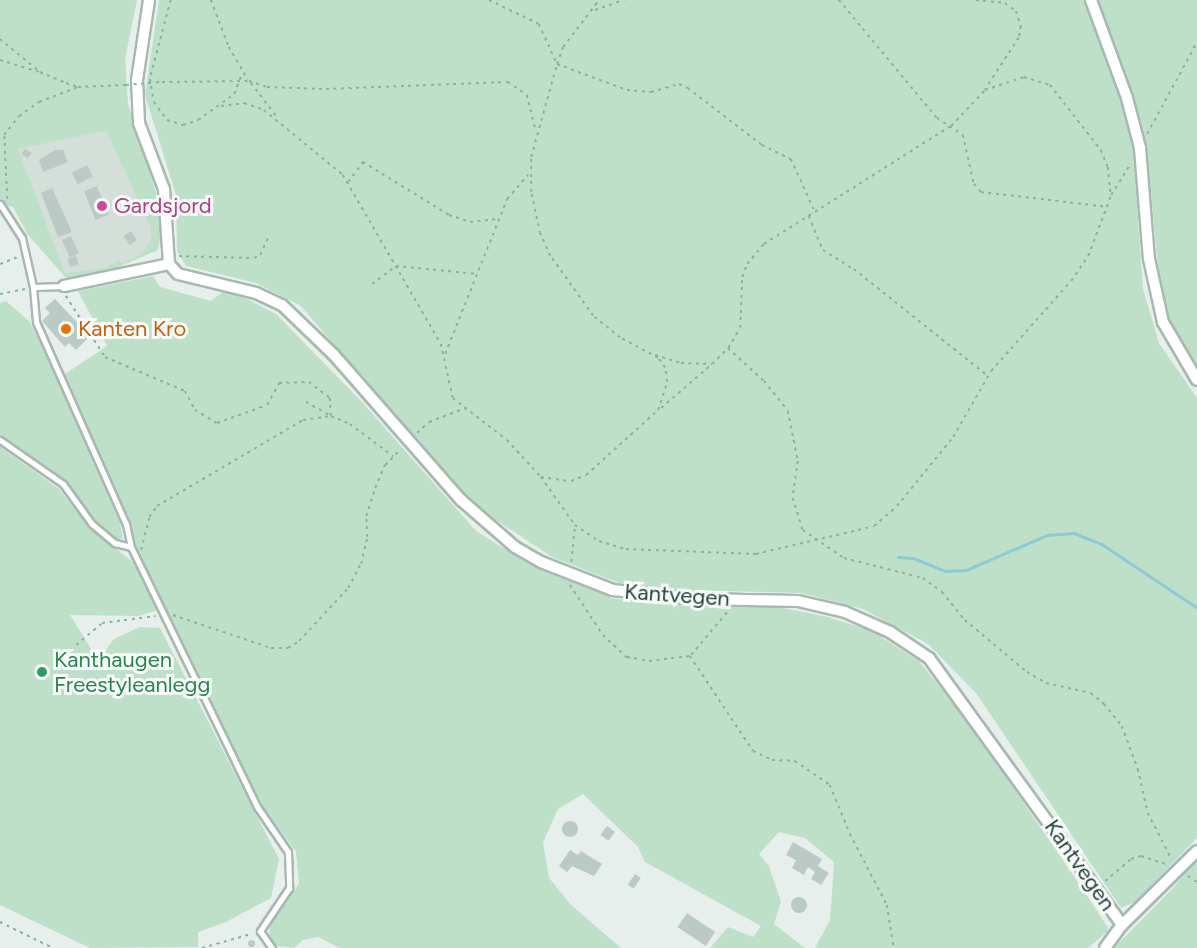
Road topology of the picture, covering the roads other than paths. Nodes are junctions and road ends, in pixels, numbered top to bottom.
1 (149, 0) edge
2 (1091, 0) edge
3 (0, 204) edge
4 (169, 264) junction
5 (62, 286) joint
6 (33, 287) junction
7 (1197, 380) edge
8 (0, 440) edge
9 (131, 547) junction
10 (1197, 851) edge
11 (1122, 925) junction
12 (272, 948) edge
13 (1105, 948) edge

1 - 4 street
2 - 7 street
3 - 6 lane
4 - 5 street
4 - 11 street, Kantvegen
5 - 6 lane
6 - 9 lane
8 - 9 lane
9 - 12 lane
10 - 11 street
11 - 13 street

